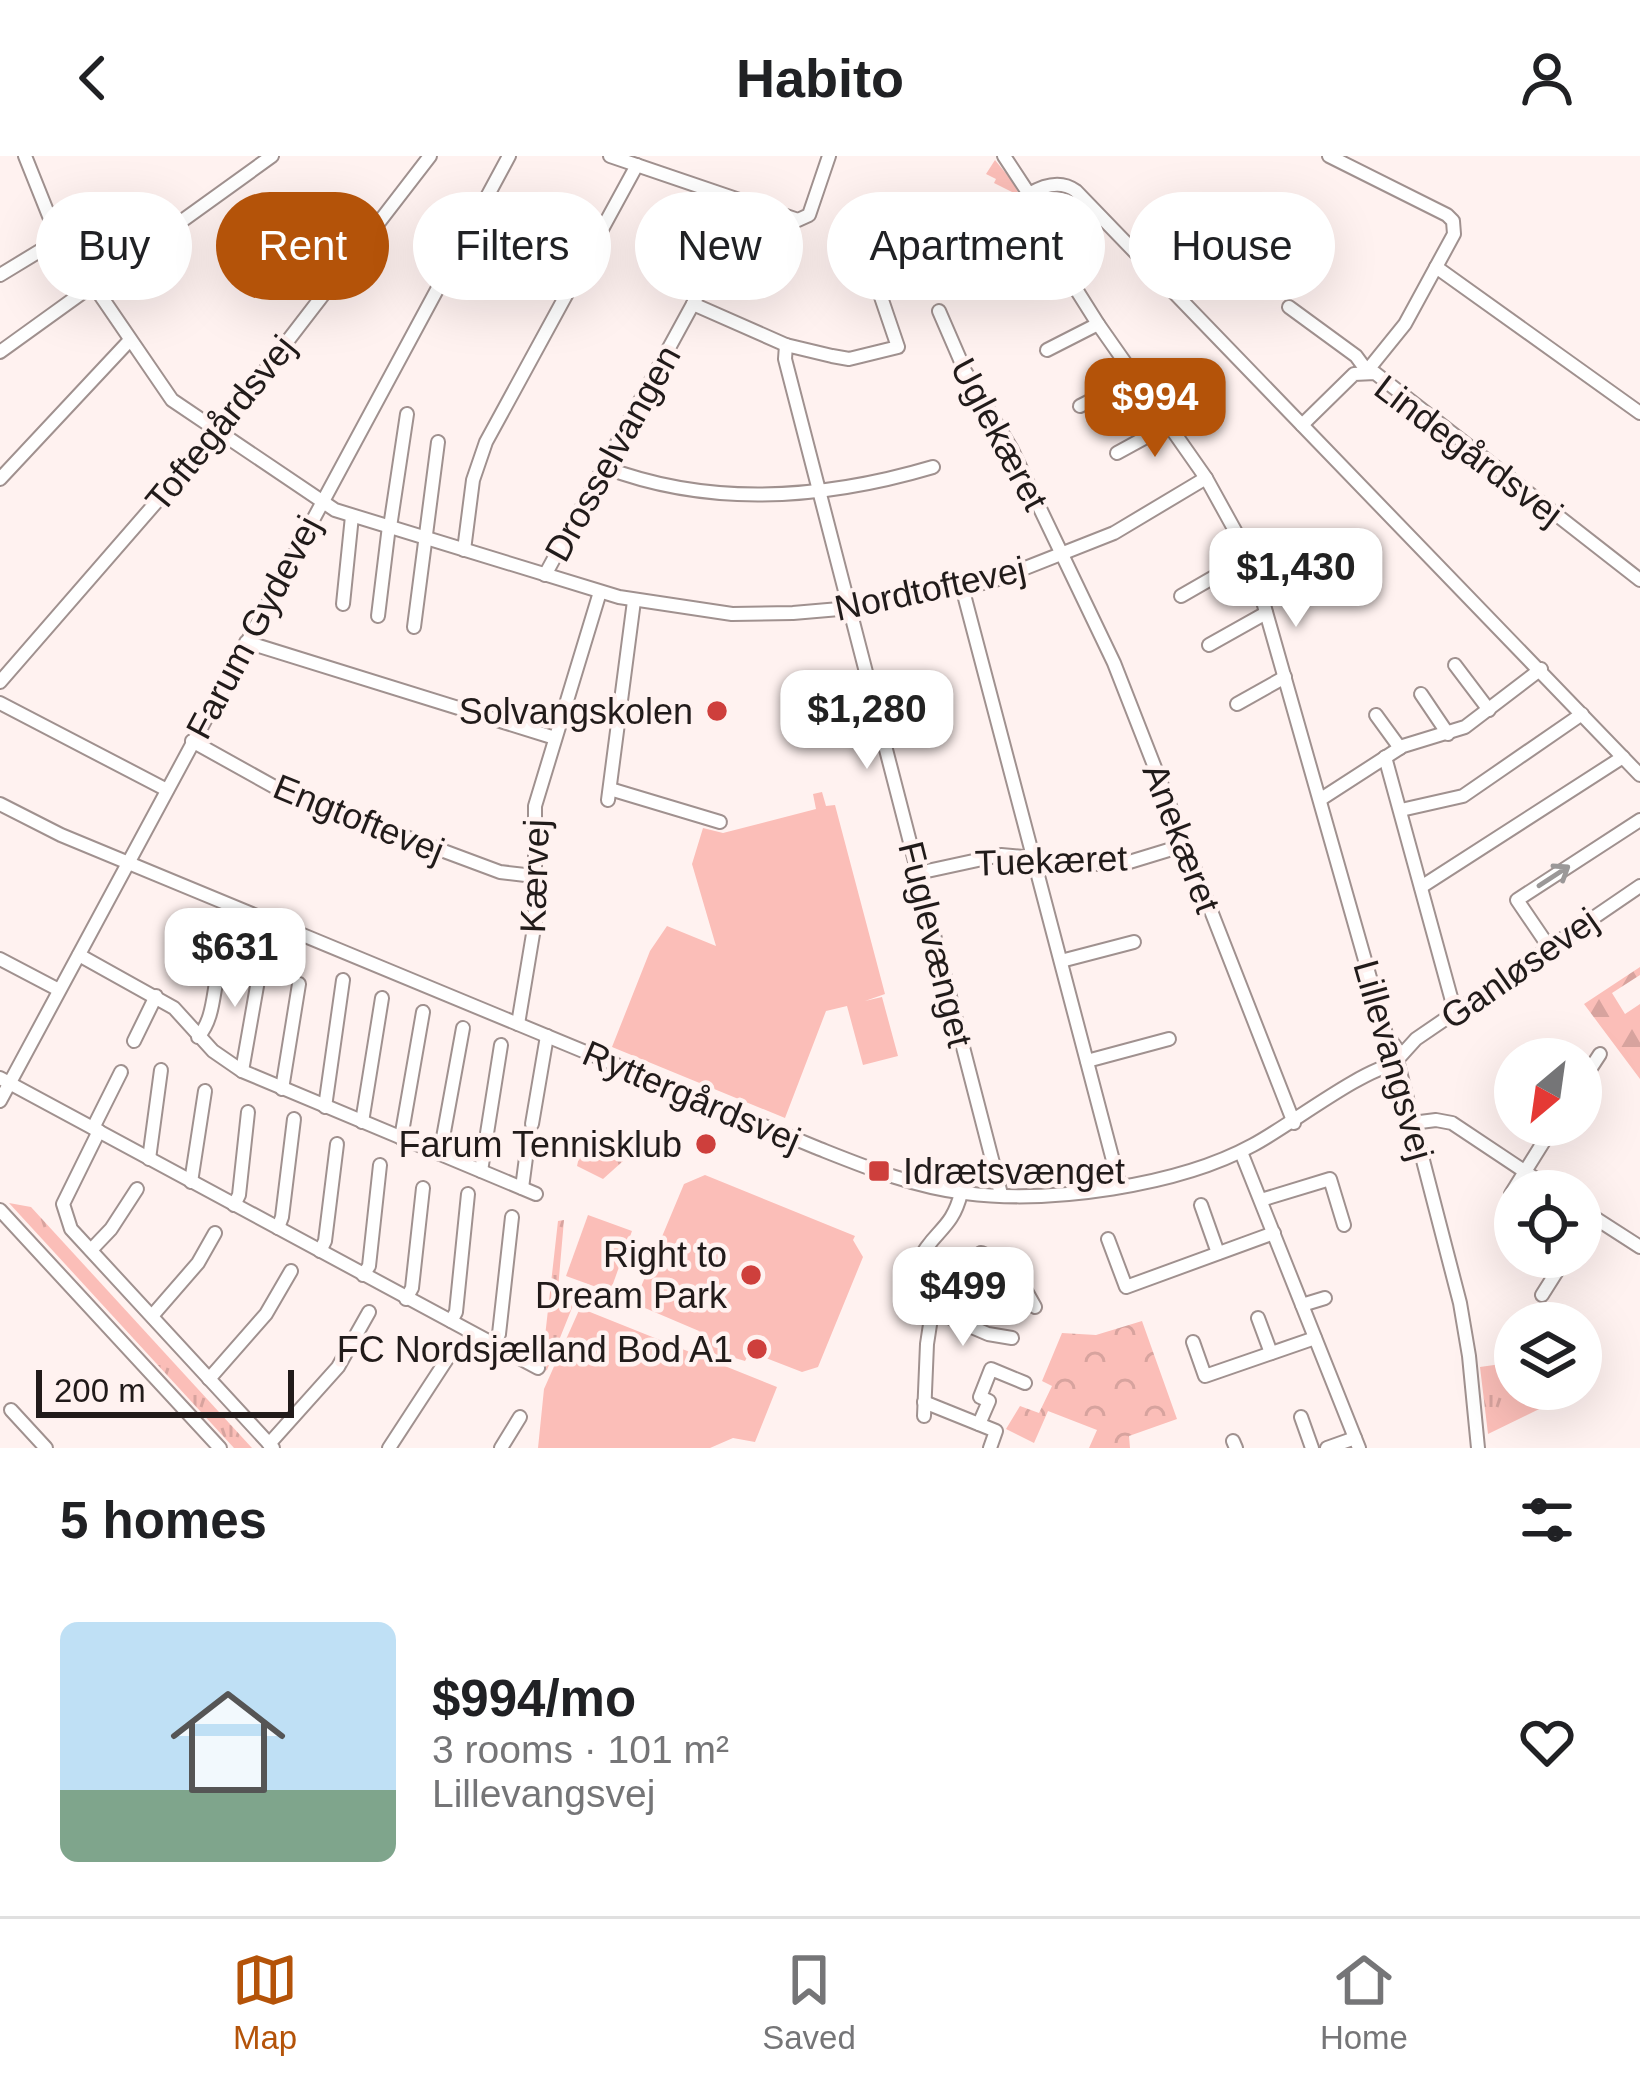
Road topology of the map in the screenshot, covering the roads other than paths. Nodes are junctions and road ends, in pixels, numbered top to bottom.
1 (25, 156) edge
2 (272, 156) edge
3 (430, 156) edge
4 (509, 156) edge
5 (610, 156) edge
6 (829, 156) edge
7 (1004, 156) edge
8 (1329, 156) edge
9 (637, 165) junction
10 (37, 192) edge
11 (711, 192) edge
12 (1028, 192) edge
13 (1034, 192) edge
14 (1074, 192) edge
15 (192, 214) edge
16 (803, 219) edge
17 (1105, 224) edge
18 (1129, 248) edge
19 (36, 253) edge
20 (1436, 267) junction
21 (0, 275) edge
22 (73, 300) edge
23 (103, 300) edge
24 (695, 300) edge
25 (882, 300) edge
26 (1082, 300) edge
27 (1180, 300) edge
28 (693, 304) junction
29 (1289, 307) dead end
30 (939, 311) dead end
31 (1097, 324) junction
32 (130, 340) junction
33 (785, 345) junction
34 (1047, 350) dead end
35 (0, 352) edge
36 (1366, 371) junction
37 (1136, 377) junction
38 (1081, 406) dead end
39 (1640, 413) edge
40 (407, 414) dead end
41 (1170, 424) junction
42 (1302, 425) junction
43 (219, 430) junction
44 (438, 442) dead end
45 (1117, 454) dead end
46 (604, 466) junction
47 (933, 467) dead end
48 (0, 478) edge
49 (1206, 478) junction
50 (821, 493) junction
51 (320, 502) junction
52 (352, 516) junction
53 (390, 526) junction
54 (426, 538) junction
55 (464, 550) junction
56 (1064, 556) junction
57 (1247, 558) junction
58 (545, 575) junction
59 (1640, 580) edge
60 (962, 587) junction
61 (600, 592) junction
62 (1180, 596) dead end
63 (634, 601) junction
64 (343, 604) dead end
65 (850, 608) junction
66 (1266, 613) junction
67 (378, 616) dead end
68 (414, 627) dead end
69 (246, 642) junction
70 (1209, 645) dead end
71 (1455, 665) dead end
72 (1540, 669) junction
73 (1285, 677) junction
74 (0, 682) edge
75 (1421, 694) dead end
76 (0, 703) edge
77 (1237, 704) dead end
78 (1490, 710) junction
79 (1582, 714) junction
80 (1376, 715) dead end
81 (1448, 734) junction
82 (555, 738) junction
83 (192, 741) junction
84 (1400, 748) junction
85 (1384, 757) junction
86 (1623, 757) junction
87 (1640, 775) edge
88 (167, 790) junction
89 (1321, 800) junction
90 (0, 804) edge
91 (1401, 810) junction
92 (1640, 820) edge
93 (720, 822) dead end
94 (1185, 845) junction
95 (1033, 858) junction
96 (128, 862) junction
97 (918, 874) junction
98 (534, 876) junction
99 (1421, 886) junction
100 (1640, 886) edge
101 (1134, 942) dead end
102 (1549, 947) junction
103 (225, 952) dead end
104 (79, 955) junction
105 (0, 959) edge
106 (1061, 961) junction
107 (260, 969) dead end
108 (343, 980) dead end
109 (299, 984) dead end
110 (59, 990) junction
111 (156, 996) junction
112 (382, 998) dead end
113 (423, 1012) dead end
114 (1455, 1012) junction
115 (518, 1024) junction
116 (463, 1028) dead end
117 (547, 1036) junction
118 (198, 1037) junction
119 (1168, 1040) dead end
120 (134, 1041) dead end
121 (502, 1045) dead end
122 (1398, 1059) junction
123 (1087, 1061) junction
124 (161, 1070) dead end
125 (242, 1071) junction
126 (121, 1072) dead end
127 (5, 1081) edge
128 (282, 1089) junction
129 (205, 1091) dead end
130 (0, 1101) edge
131 (325, 1106) junction
132 (248, 1112) dead end
133 (294, 1119) dead end
134 (362, 1122) junction
135 (1294, 1123) junction
136 (1412, 1123) junction
137 (532, 1124) dead end
138 (96, 1130) junction
139 (400, 1138) junction
140 (337, 1144) dead end
141 (527, 1150) dead end
142 (1241, 1151) junction
143 (440, 1154) junction
144 (148, 1159) junction
145 (380, 1165) dead end
146 (1522, 1170) edge
147 (481, 1171) junction
148 (191, 1182) junction
149 (1120, 1187) junction
150 (522, 1188) junction
151 (423, 1189) dead end
152 (137, 1190) dead end
153 (961, 1193) junction
154 (468, 1194) dead end
155 (536, 1194) dead end
156 (1001, 1194) junction
157 (1261, 1200) junction
158 (234, 1205) junction
159 (1201, 1205) dead end
160 (0, 1210) edge
161 (512, 1217) dead end
162 (1602, 1221) edge
163 (1344, 1225) dead end
164 (278, 1228) junction
165 (1274, 1233) junction
166 (215, 1234) dead end
167 (1108, 1239) dead end
168 (1639, 1243) edge
169 (91, 1250) junction
170 (320, 1251) junction
171 (1218, 1253) junction
172 (291, 1270) dead end
173 (363, 1275) junction
174 (1553, 1278) edge
175 (1542, 1295) dead end
176 (1325, 1298) dead end
177 (406, 1299) junction
178 (1302, 1305) junction
179 (1035, 1307) dead end
180 (932, 1310) junction
181 (369, 1312) dead end
182 (152, 1316) junction
183 (1258, 1318) dead end
184 (956, 1320) junction
185 (451, 1321) junction
186 (1012, 1338) dead end
187 (1315, 1338) junction
188 (1193, 1342) dead end
189 (494, 1344) junction
190 (1271, 1354) junction
191 (449, 1356) dead end
192 (538, 1368) dead end
193 (209, 1379) junction
194 (1025, 1383) dead end
195 (11, 1410) dead end
196 (520, 1417) dead end
197 (1301, 1418) dead end
198 (979, 1424) junction
199 (1357, 1443) edge
200 (271, 1446) edge
201 (46, 1448) edge
202 (220, 1448) edge
203 (389, 1448) edge
204 (501, 1448) edge
205 (990, 1448) edge
206 (1312, 1448) edge
207 (1328, 1448) edge
208 (1478, 1448) edge

1 - 10 street, Nordtoftevej
2 - 15 street
3 - 43 street, Toftegårdsvej
4 - 51 street, Farum Gydevej
5 - 9 street
6 - 16 street
7 - 12 street, Lillevangsvej
8 - 20 street
9 - 11 street
9 - 55 street
13 - 14 street
17 - 18 street
19 - 21 street
20 - 36 street
20 - 39 street
22 - 35 street
23 - 32 street, Nordtoftevej
24 - 28 street, Drosselvangen
25 - 33 street
26 - 31 street, Lillevangsvej
27 - 42 street
28 - 33 street
28 - 46 street, Drosselvangen
29 - 36 street
30 - 56 street, Uglekæret
31 - 34 street
31 - 37 street, Lillevangsvej
32 - 43 street, Nordtoftevej
32 - 48 street
33 - 50 street, Fuglevænget
36 - 42 street, Lindegårdsvej
36 - 59 street, Lindegårdsvej
37 - 38 street
37 - 41 street, Lillevangsvej
40 - 53 street
41 - 45 street
41 - 49 street, Lillevangsvej
42 - 72 street
43 - 51 street, Nordtoftevej
43 - 74 street, Toftegårdsvej
44 - 54 street
46 - 50 street
46 - 58 street, Drosselvangen
47 - 50 street
49 - 56 street, Nordtoftevej
49 - 57 street, Lillevangsvej
50 - 65 street, Fuglevænget
51 - 52 street, Nordtoftevej
51 - 69 street, Farum Gydevej
52 - 53 street, Nordtoftevej
52 - 64 street
53 - 54 street, Nordtoftevej
53 - 67 street
54 - 55 street, Nordtoftevej
54 - 68 street
55 - 58 street, Nordtoftevej
56 - 60 street, Nordtoftevej
56 - 94 street, Anekæret
57 - 62 street
57 - 66 street, Lillevangsvej
58 - 61 street, Nordtoftevej
60 - 65 street, Nordtoftevej
60 - 95 street
61 - 63 street, Nordtoftevej
61 - 82 street, Kærvej
63 - 65 street, Nordtoftevej
63 - 93 street
65 - 97 street, Fuglevænget
66 - 70 street
66 - 73 street, Lillevangsvej
69 - 82 street
69 - 83 street, Farum Gydevej
71 - 78 street
72 - 78 street
72 - 79 street
73 - 77 street
73 - 89 street, Lillevangsvej
75 - 81 street
76 - 88 street
78 - 81 street
79 - 86 street
79 - 91 street
80 - 84 street
81 - 84 street
82 - 98 street, Kærvej
83 - 88 street, Farum Gydevej
83 - 98 street, Engtoftevej
84 - 85 street
85 - 89 street
85 - 91 street
86 - 87 street
86 - 99 street
88 - 96 street, Farum Gydevej
89 - 122 street, Lillevangsvej
90 - 96 street, Ryttergårdsvej
91 - 99 street
102 -> 92 street
94 - 95 street, Tuekæret
94 - 135 street, Anekæret
95 - 97 street, Tuekæret
95 - 106 street
96 - 104 street, Farum Gydevej
96 - 115 street, Ryttergårdsvej
97 - 156 street, Fuglevænget
98 - 115 street, Kærvej
99 - 114 street
100 - 102 street, Ganløsevej
101 - 106 street
102 - 114 street, Ganløsevej
103 - 118 street
104 - 110 street, Farum Gydevej
104 - 111 street
105 - 110 street
106 - 123 street
107 - 125 street
108 - 131 street
109 - 128 street
110 - 127 street, Farum Gydevej
111 - 118 street
111 - 120 street
112 - 134 street
113 - 139 street
114 - 122 street, Ganløsevej
115 - 117 street, Ryttergårdsvej
116 - 143 street
117 - 137 street
117 - 153 street, Ryttergårdsvej
118 - 125 street
119 - 123 street
121 - 147 street
122 - 135 street, Ryttergårdsvej
122 - 136 street, Lillevangsvej
123 - 149 street
124 - 144 street
125 - 128 street
126 - 138 street
127 - 130 street, Farum Gydevej
127 - 138 street
128 - 131 street
129 - 148 street
131 - 134 street
132 - 158 street
133 - 164 street
134 - 139 street
135 - 142 street, Ryttergårdsvej
136 - 146 street
136 - 208 street, Lillevangsvej
138 - 144 street
138 - 169 street
139 - 143 street
140 - 170 street
141 - 150 street
142 - 149 street, Ryttergårdsvej
142 - 157 street
143 - 147 street
144 - 148 street
145 - 173 street
147 - 150 street
148 - 158 street
149 - 156 street, Ryttergårdsvej
150 - 155 street
151 - 177 street
152 - 169 street
153 - 156 street, Ryttergårdsvej
153 - 180 street
154 - 185 street
157 - 163 street
157 - 165 street
158 - 164 street
159 - 171 street
160 - 202 street
161 - 189 street
162 - 168 street
164 - 170 street
165 - 171 street
165 - 178 street
166 - 182 street
167 - 171 street
169 - 182 street
170 - 173 street
172 - 193 street
173 - 177 street
174 - 175 street
176 - 178 street
177 - 185 street
178 - 187 street
179 - 184 street
180 - 184 street
180 - 198 street
181 - 200 street
182 - 193 street
183 - 190 street
184 - 186 street
185 - 189 street
187 - 190 street
187 - 199 street
188 - 190 street
189 - 192 street
191 - 203 street
193 - 200 street
194 - 198 street
195 - 201 street
196 - 204 street
197 - 206 street
198 - 205 street
199 - 207 street

